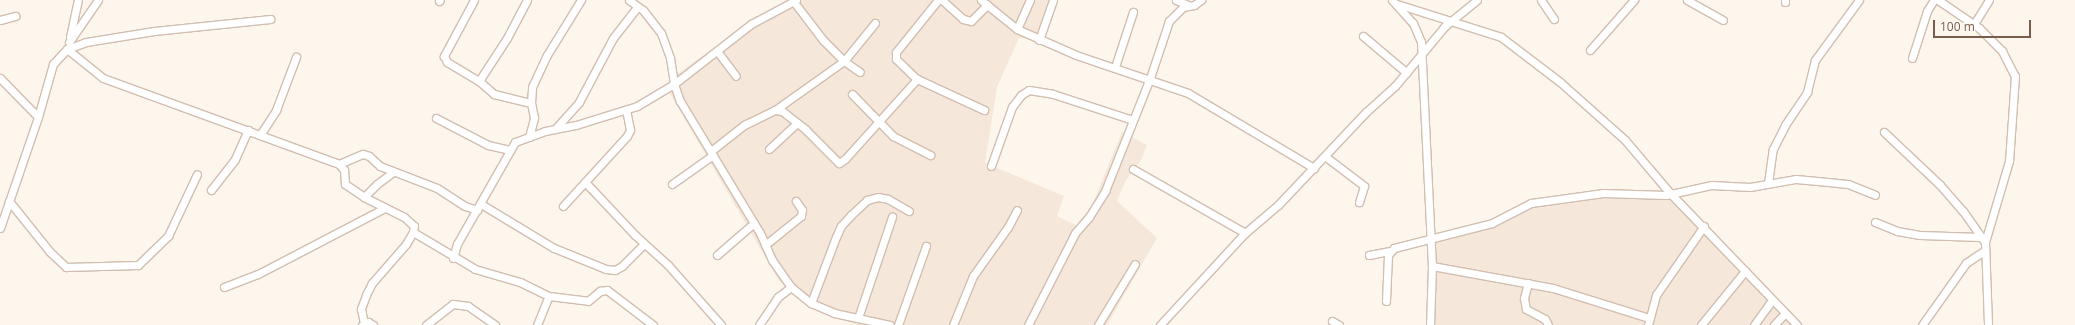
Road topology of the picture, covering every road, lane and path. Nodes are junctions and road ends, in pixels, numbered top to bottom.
1 (78, 0) edge
2 (98, 0) edge
3 (474, 0) edge
4 (527, 0) edge
5 (581, 0) edge
6 (629, 0) edge
7 (938, 0) edge
8 (942, 0) edge
9 (1030, 0) edge
10 (1053, 0) edge
11 (1176, 0) edge
12 (1201, 0) edge
13 (1476, 0) edge
14 (1541, 0) edge
15 (1634, 0) edge
16 (1687, 0) edge
17 (1859, 0) edge
18 (1934, 0) edge
19 (1938, 0) edge
20 (1989, 0) edge
21 (795, 1) edge
22 (984, 2) edge
23 (1394, 2) edge
24 (1467, 3) edge
25 (1189, 6) junction
26 (637, 7) junction
27 (1133, 12) dead end
28 (15, 16) dead end
29 (270, 19) dead end
30 (1554, 19) dead end
31 (0, 20) edge
32 (1723, 20) dead end
33 (1450, 22) junction
34 (875, 23) dead end
35 (1974, 24) junction
36 (1017, 28) junction
37 (1363, 36) dead end
38 (1039, 40) junction
39 (69, 42) junction
40 (68, 49) junction
41 (1590, 50) dead end
42 (717, 51) junction
43 (1421, 55) junction
44 (296, 57) dead end
45 (1912, 58) dead end
46 (844, 61) junction
47 (1115, 67) junction
48 (860, 72) dead end
49 (1407, 72) junction
50 (736, 76) dead end
51 (0, 78) edge
52 (1150, 78) junction
53 (918, 79) junction
54 (479, 81) junction
55 (674, 84) junction
56 (852, 94) dead end
57 (531, 103) junction
58 (626, 110) junction
59 (775, 110) junction
60 (984, 110) dead end
61 (38, 118) junction
62 (436, 118) dead end
63 (1133, 120) junction
64 (797, 123) junction
65 (879, 124) junction
66 (555, 129) junction
67 (248, 130) junction
68 (1884, 132) dead end
69 (260, 135) junction
70 (529, 137) junction
71 (769, 149) dead end
72 (509, 150) junction
73 (712, 153) junction
74 (930, 155) dead end
75 (1326, 157) junction
76 (339, 164) junction
77 (991, 166) dead end
78 (1314, 168) junction
79 (1133, 169) dead end
80 (393, 172) junction
81 (197, 174) dead end
82 (585, 182) junction
83 (1768, 183) junction
84 (672, 184) dead end
85 (211, 190) dead end
86 (1670, 193) junction
87 (1875, 195) dead end
88 (364, 197) junction
89 (796, 200) dead end
90 (9, 201) junction
91 (1359, 202) dead end
92 (481, 204) junction
93 (563, 206) dead end
94 (385, 208) junction
95 (477, 210) junction
96 (1017, 210) dead end
97 (909, 211) dead end
98 (892, 217) dead end
99 (1875, 222) dead end
100 (754, 224) junction
101 (1704, 226) junction
102 (0, 228) edge
103 (414, 232) junction
104 (1245, 233) junction
105 (1430, 239) junction
106 (1982, 239) junction
107 (644, 244) junction
108 (765, 245) junction
109 (926, 246) dead end
110 (1985, 250) junction
111 (1389, 251) junction
112 (717, 255) dead end
113 (1369, 255) dead end
114 (453, 258) junction
115 (1135, 264) dead end
116 (1432, 266) junction
117 (1746, 271) junction
118 (1528, 283) junction
119 (224, 287) dead end
120 (791, 287) junction
121 (549, 296) junction
122 (1772, 300) junction
123 (1386, 301) dead end
124 (811, 303) junction
125 (1785, 313) junction
126 (858, 318) junction
127 (1332, 322) dead end
128 (1648, 322) edge
129 (363, 324) edge
130 (373, 325) edge
131 (426, 325) edge
132 (495, 325) edge
133 (537, 325) edge
134 (653, 325) edge
135 (721, 325) edge
136 (759, 325) edge
137 (890, 325) edge
138 (898, 325) edge
139 (953, 325) edge
140 (1028, 325) edge
141 (1098, 325) edge
142 (1160, 325) edge
143 (1339, 325) edge
144 (1430, 325) edge
145 (1548, 325) edge
146 (1701, 325) edge
147 (1754, 325) edge
148 (1774, 325) edge
149 (1797, 325) edge
150 (1922, 325) edge
151 (1988, 325) edge

1 - 39 street
2 - 39 street
3 - 54 street
4 - 54 street
5 - 57 street
6 - 26 street
7 - 53 street
8 - 22 street
9 - 36 street
10 - 38 street
11 - 25 street
12 - 25 street
13 - 24 street
14 - 30 street
15 - 41 street
16 - 32 street
17 - 83 street
18 - 45 street
19 - 35 street
20 - 35 street
21 - 42 street
21 - 46 street
22 - 36 street
23 - 33 street
23 - 43 street
24 - 33 street
25 - 52 street
26 - 55 street
26 - 66 street
27 - 47 street
28 - 31 street
29 - 40 street
33 - 43 street
33 - 86 street
34 - 46 street
35 - 106 street
36 - 38 street
37 - 49 street
38 - 47 street
39 - 40 street
40 - 61 street
40 - 67 street
42 - 50 street
42 - 55 street
43 - 49 street
43 - 105 street
44 - 69 street
46 - 48 street
46 - 59 street
47 - 52 street
49 - 75 street
51 - 61 street
52 - 63 street
52 - 78 street
53 - 60 street
53 - 65 street
54 - 57 street
55 - 58 street
55 - 73 street
56 - 65 street
57 - 70 street
58 - 66 street
58 - 82 street
59 - 64 street
59 - 73 street
61 - 90 street
62 - 72 street
63 - 77 street
63 - 140 street
64 - 65 street
64 - 71 street
65 - 74 street
66 - 70 street
67 - 69 street
67 - 85 street
68 - 106 street
69 - 76 street
70 - 72 street
72 - 92 street
73 - 84 street
73 - 100 street
75 - 78 street
75 - 91 street
76 - 80 street
76 - 88 street
78 - 104 street
79 - 104 street
80 - 88 street
80 - 95 street
81 - 90 street
82 - 93 street
82 - 107 street
83 - 86 street
83 - 87 street
86 - 101 street
86 - 105 street
88 - 94 street
89 - 108 street
90 - 102 street
92 - 95 street
92 - 107 street
94 - 103 street
94 - 119 street
95 - 114 street
96 - 139 street
97 - 124 street
98 - 126 street
99 - 106 street
100 - 108 street
100 - 112 street
101 - 117 street
101 - 128 street
103 - 114 street
103 - 129 street
104 - 142 street
105 - 111 street
105 - 116 street
106 - 110 street
107 - 135 street
108 - 120 street
109 - 138 street
110 - 150 street
110 - 151 street
111 - 113 street
111 - 123 street
114 - 121 street
115 - 141 street
116 - 118 street
116 - 144 street
117 - 122 street
117 - 146 street
118 - 128 street
118 - 145 street
120 - 124 street
120 - 136 street
121 - 133 street
121 - 134 street
122 - 125 street
122 - 147 street
124 - 126 street
125 - 148 street
125 - 149 street
126 - 137 street
127 - 143 street
129 - 130 street
131 - 132 street

